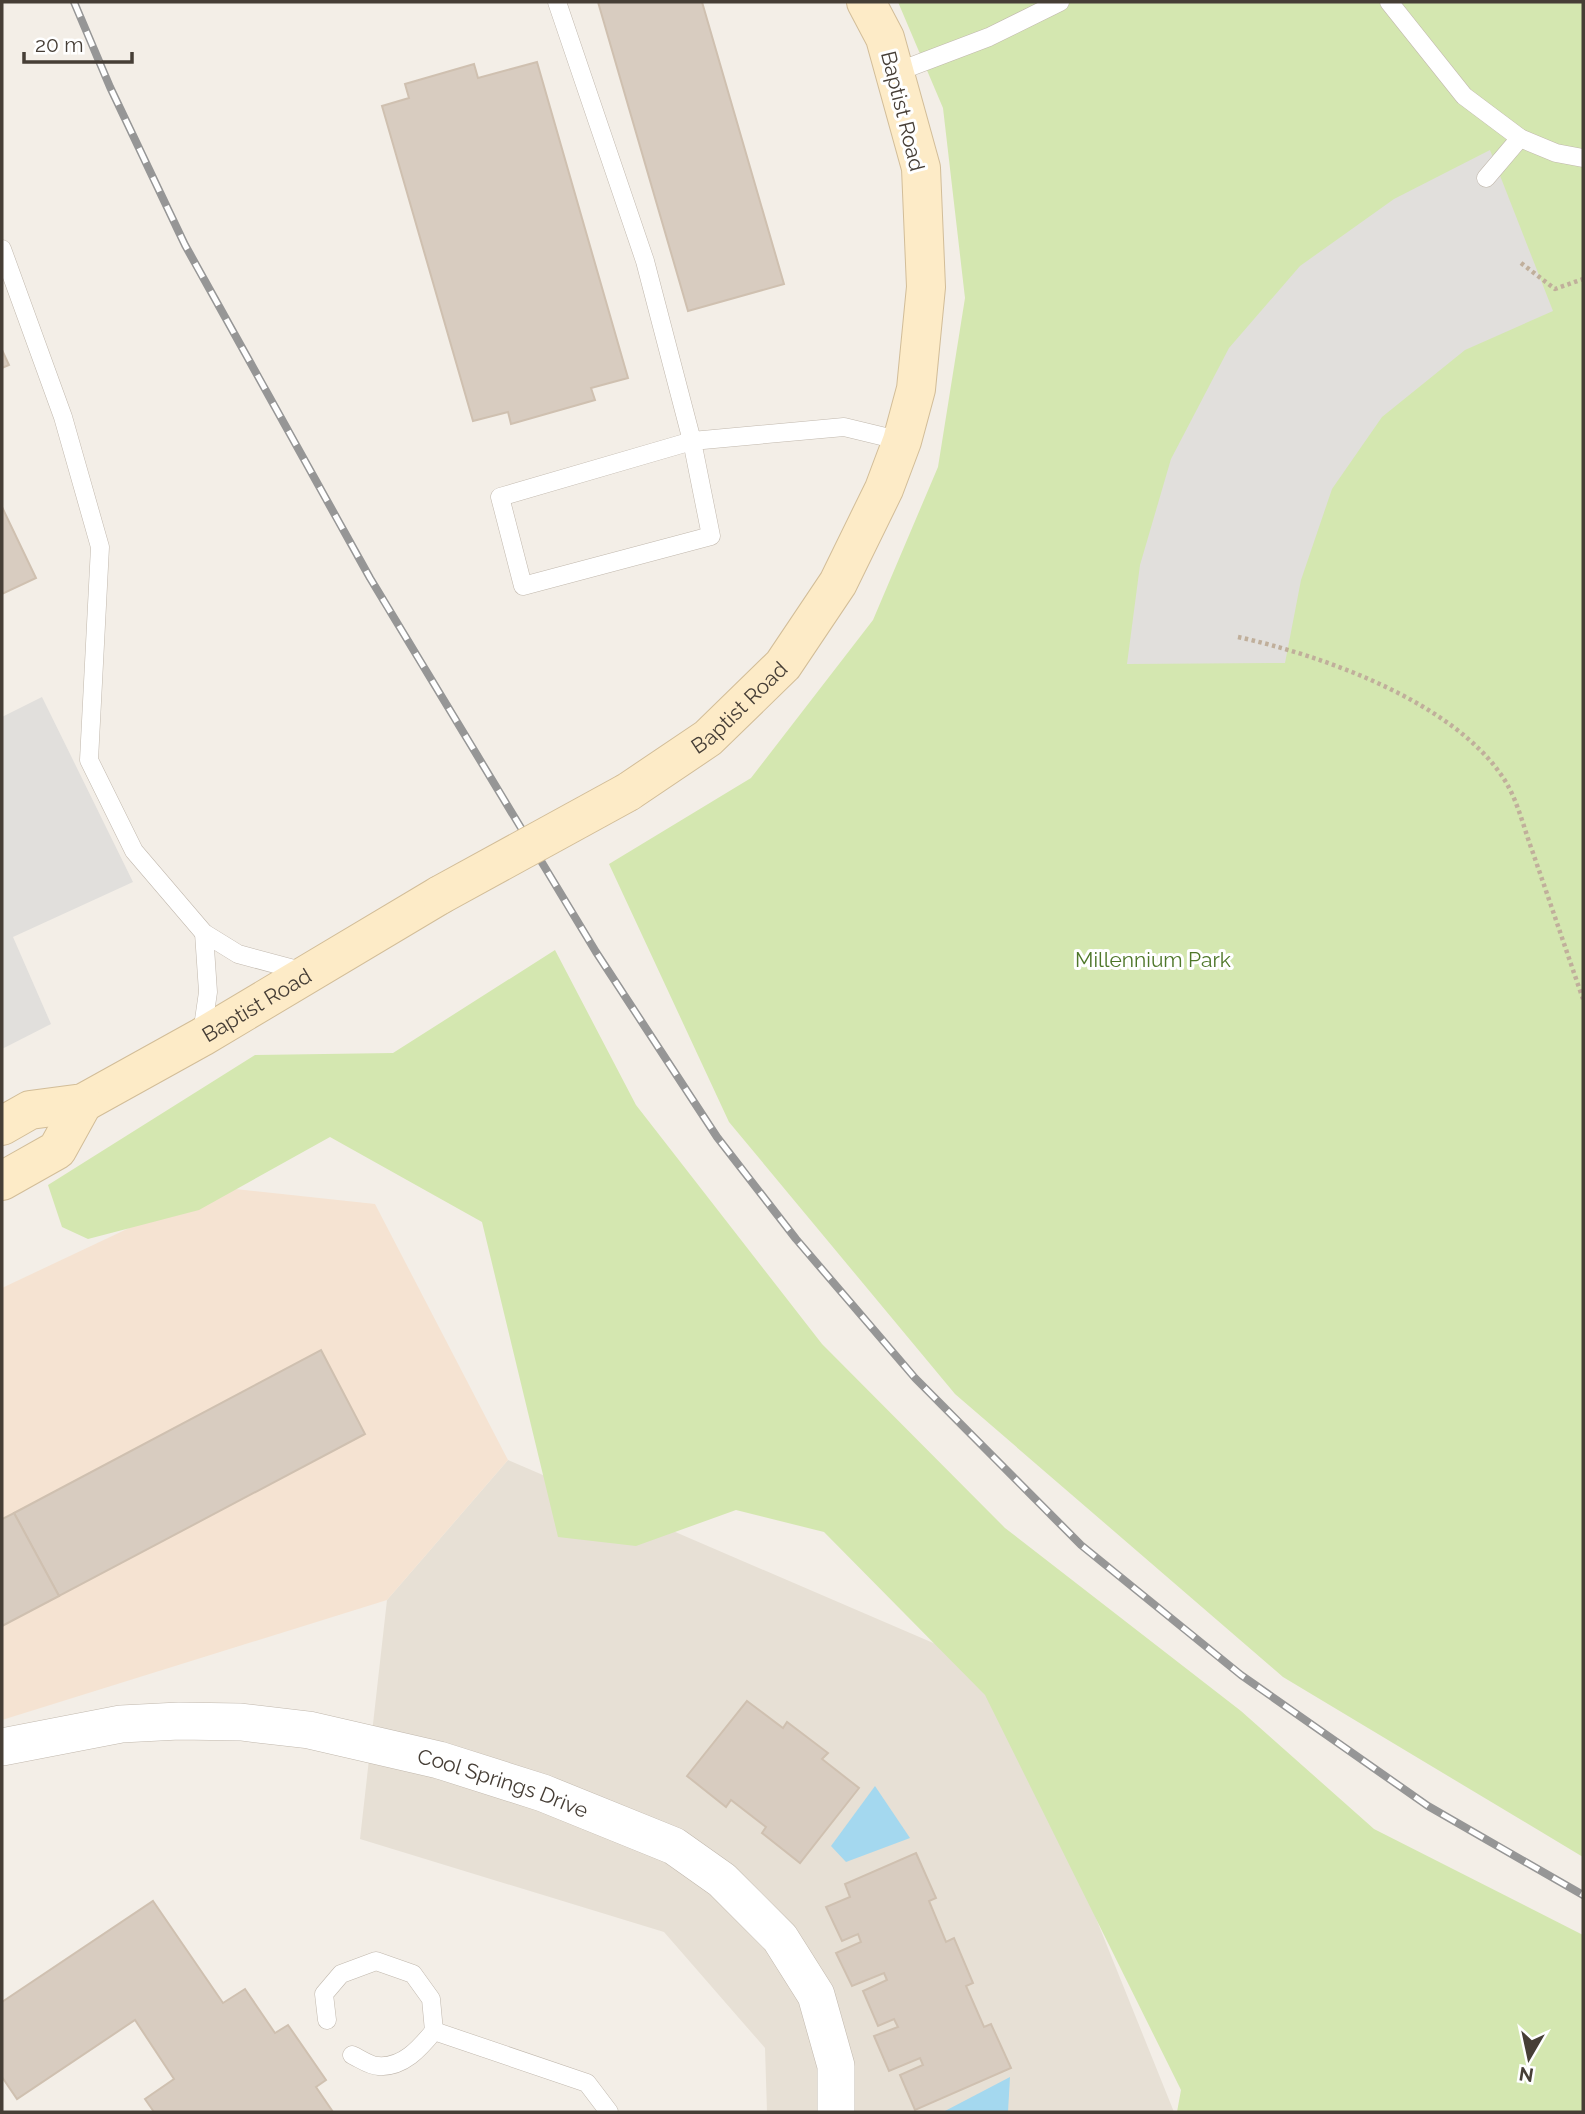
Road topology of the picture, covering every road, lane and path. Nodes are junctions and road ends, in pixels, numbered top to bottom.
1 (557, 2) edge
2 (866, 2) edge
3 (1060, 2) edge
4 (1389, 2) edge
5 (894, 73) junction
6 (1520, 138) junction
7 (1583, 158) edge
8 (1486, 178) dead end
9 (2, 249) edge
10 (1521, 263) dead end
11 (1583, 279) edge
12 (692, 441) junction
13 (902, 441) junction
14 (1238, 637) dead end
15 (204, 933) junction
16 (309, 973) junction
17 (1583, 999) edge
18 (202, 1037) junction
19 (83, 1103) junction
20 (2, 1126) edge
21 (2, 1181) edge
22 (2, 1747) edge
23 (327, 2020) dead end
24 (434, 2031) junction
25 (352, 2055) dead end
26 (609, 2112) edge
27 (836, 2112) edge

1 - 12 lane
2 - 5 main road, Baptist Road
3 - 5 lane
4 - 6 lane
5 - 13 main road, Baptist Road
6 - 7 lane
6 - 8 lane
9 - 15 lane
10 - 11 path
12 - 12 lane
12 - 13 lane
13 - 16 main road, Baptist Road, bridge
14 - 17 path
15 - 16 lane
15 - 18 lane
16 - 18 main road, Baptist Road
18 - 19 main road, Baptist Road
19 - 20 main road, Baptist Road
19 - 21 main road
22 - 27 street, Cool Springs Drive
23 - 24 lane
24 - 25 lane
24 - 26 lane

